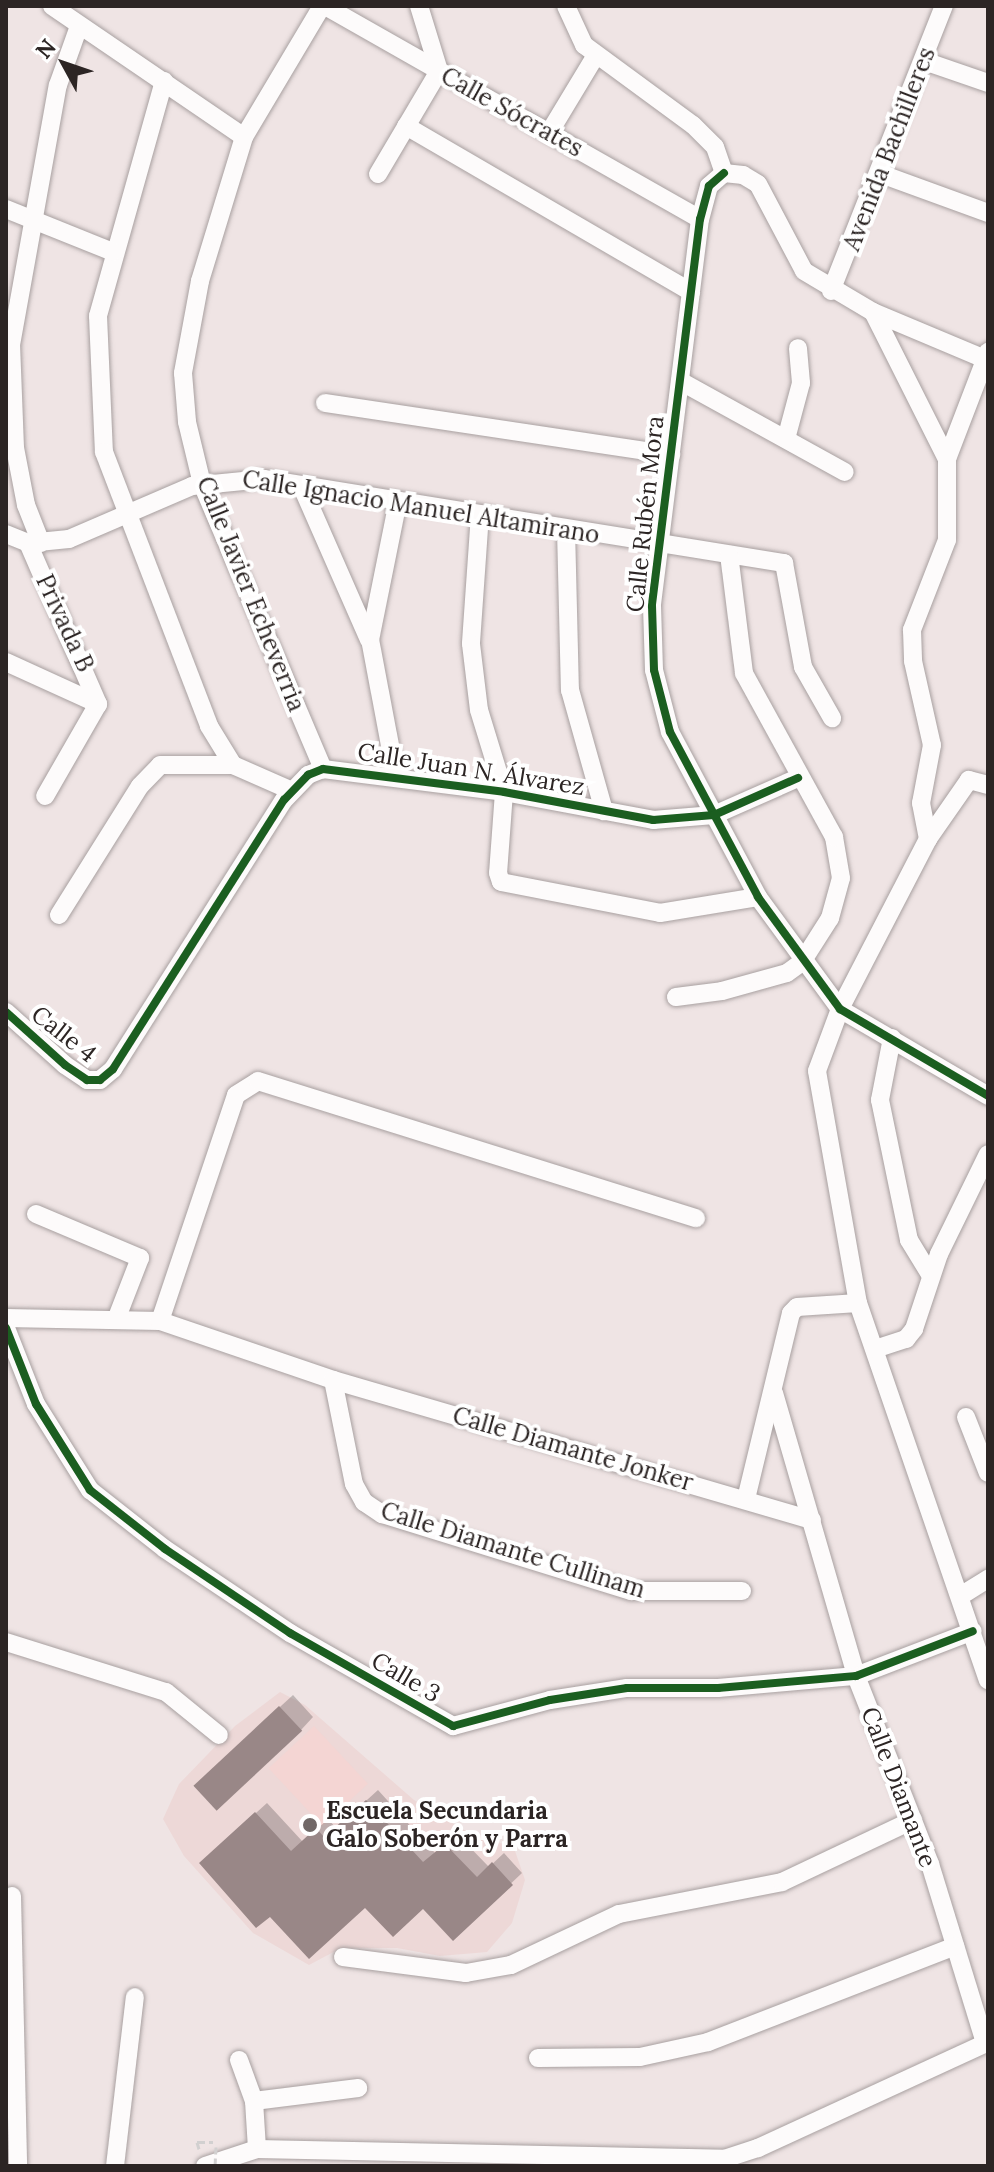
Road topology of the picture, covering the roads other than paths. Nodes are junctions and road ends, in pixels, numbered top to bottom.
1 (52, 6) edge
2 (323, 6) edge
3 (419, 6) edge
4 (566, 6) edge
5 (944, 6) edge
6 (79, 26) junction
7 (596, 55) junction
8 (924, 61) junction
9 (439, 71) junction
10 (164, 81) junction
11 (988, 83) edge
12 (406, 126) junction
13 (549, 133) junction
14 (244, 137) junction
15 (724, 173) junction
16 (378, 174) dead end
17 (881, 174) junction
18 (6, 209) edge
19 (988, 213) edge
20 (32, 219) junction
21 (700, 219) junction
22 (113, 252) junction
23 (831, 291) junction
24 (691, 292) junction
25 (873, 312) junction
26 (798, 348) dead end
27 (987, 356) edge
28 (680, 381) junction
29 (325, 403) dead end
30 (786, 439) junction
31 (671, 455) junction
32 (947, 459) junction
33 (845, 472) dead end
34 (202, 484) junction
35 (301, 485) junction
36 (398, 501) junction
37 (125, 514) junction
38 (480, 514) junction
39 (566, 529) junction
40 (6, 534) edge
41 (34, 543) junction
42 (660, 544) junction
43 (729, 555) junction
44 (370, 640) junction
45 (6, 662) edge
46 (98, 704) junction
47 (832, 718) dead end
48 (233, 765) junction
49 (323, 769) junction
50 (396, 777) junction
51 (798, 778) junction
52 (988, 785) edge
53 (292, 791) junction
54 (504, 792) junction
55 (45, 796) dead end
56 (604, 811) junction
57 (714, 815) junction
58 (928, 839) junction
59 (758, 897) junction
60 (59, 915) dead end
61 (802, 962) junction
62 (676, 997) dead end
63 (840, 1009) junction
64 (6, 1012) edge
65 (892, 1038) junction
66 (100, 1080) joint
67 (988, 1096) edge
68 (988, 1154) edge
69 (36, 1214) dead end
70 (696, 1218) dead end
71 (931, 1276) junction
72 (858, 1303) junction
73 (6, 1318) edge
74 (116, 1320) junction
75 (160, 1321) junction
76 (6, 1328) edge
77 (875, 1349) junction
78 (333, 1380) junction
79 (774, 1393) junction
80 (966, 1417) dead end
81 (988, 1473) edge
82 (746, 1499) junction
83 (812, 1520) junction
84 (988, 1579) edge
85 (742, 1591) dead end
86 (962, 1595) junction
87 (973, 1631) junction
88 (6, 1642) edge
89 (856, 1676) junction
90 (988, 1680) edge
91 (219, 1735) dead end
92 (913, 1820) junction
93 (12, 1896) dead end
94 (955, 1946) junction
95 (343, 1957) dead end
96 (135, 1997) dead end
97 (986, 2042) edge
98 (538, 2058) dead end
99 (239, 2060) dead end
100 (358, 2088) dead end
101 (254, 2101) junction
102 (257, 2149) junction
103 (18, 2166) edge
104 (115, 2166) edge
105 (205, 2166) edge

1 - 6 street
2 - 9 street, Calle Sócrates
2 - 14 street, Calle Sócrates
3 - 9 street
4 - 7 street
5 - 8 street, Avenida Bachilleres
6 - 10 street
6 - 20 street, Privada B
7 - 13 street
7 - 15 street
8 - 11 street
8 - 17 street, Avenida Bachilleres
9 - 12 street
9 - 13 street, Calle Sócrates
10 - 14 street
10 - 22 street
12 - 16 street
12 - 24 street
13 - 21 street, Calle Sócrates
14 - 34 street, Calle Javier Echeverria
15 - 21 street, Calle Rubén Mora
15 - 23 street
17 - 19 street
17 - 23 street, Avenida Bachilleres
18 - 20 street
20 - 22 street
20 - 41 street, Privada B
21 - 24 street, Calle Rubén Mora
22 - 37 street
23 - 25 street
24 - 28 street, Calle Rubén Mora
25 - 27 street
25 - 32 street
26 - 30 street
27 - 32 street
28 - 30 street
28 - 31 street, Calle Rubén Mora
29 - 31 street
30 - 33 street
31 - 42 street, Calle Rubén Mora
32 - 58 street
34 - 35 street, Calle Ignacio Manuel Altamirano
34 - 37 street, Calle Ignacio Manuel Altamirano
34 - 49 street, Calle Javier Echeverria
35 - 36 street, Calle Ignacio Manuel Altamirano
35 - 44 street
36 - 38 street, Calle Ignacio Manuel Altamirano
36 - 44 street
37 - 41 street, Calle Ignacio Manuel Altamirano
37 - 48 street
38 - 39 street, Calle Ignacio Manuel Altamirano
38 - 54 street
39 - 42 street, Calle Ignacio Manuel Altamirano
39 - 56 street
40 - 41 street
41 - 46 street, Privada B
42 - 43 street, Calle Ignacio Manuel Altamirano
42 - 57 street, Calle Rubén Mora
43 - 47 street, Calle Ignacio Manuel Altamirano
43 - 51 street
44 - 50 street
45 - 46 street, Privada B
46 - 55 street, Privada B
48 - 53 street
48 - 60 street
49 - 50 street, Calle Juan N. Álvarez
49 - 53 street, Calle Juan N. Álvarez
50 - 54 street, Calle Juan N. Álvarez
51 - 57 street, Calle Juan N. Álvarez
51 - 61 street
52 - 58 street
53 - 66 street, Calle Juan N. Álvarez
54 - 56 street, Calle Juan N. Álvarez
54 - 59 street
56 - 57 street, Calle Juan N. Álvarez
57 - 59 street, Calle Rubén Mora
58 - 63 street
59 - 61 street, Calle Rubén Mora
61 - 62 street
61 - 63 street, Calle Rubén Mora
63 - 65 street
63 - 72 street
64 - 66 street, Calle 4
65 - 67 street
65 - 71 street
68 - 71 street
69 - 74 street
70 - 75 street
71 - 77 street
72 - 77 street
72 - 79 street
73 - 74 street, Calle Diamante Jonker
74 - 75 street, Calle Diamante Jonker
75 - 78 street, Calle Diamante Jonker
76 - 89 street, Calle 3
77 - 86 street
78 - 82 street, Calle Diamante Jonker
78 - 85 street, Calle Diamante Cullinam
79 - 82 street
79 - 83 street, Calle Diamante
80 - 81 street
82 - 83 street, Calle Diamante Jonker
83 - 89 street, Calle Diamante
84 - 86 street
86 - 87 street
87 - 89 street, Calle 3
87 - 90 street
88 - 91 street
89 - 92 street, Calle Diamante
92 - 94 street, Calle Diamante
92 - 95 street
93 - 103 street
94 - 97 street, Calle Diamante
94 - 98 street
96 - 104 street
97 - 102 street
99 - 101 street
100 - 101 street
101 - 102 street
102 - 105 street

